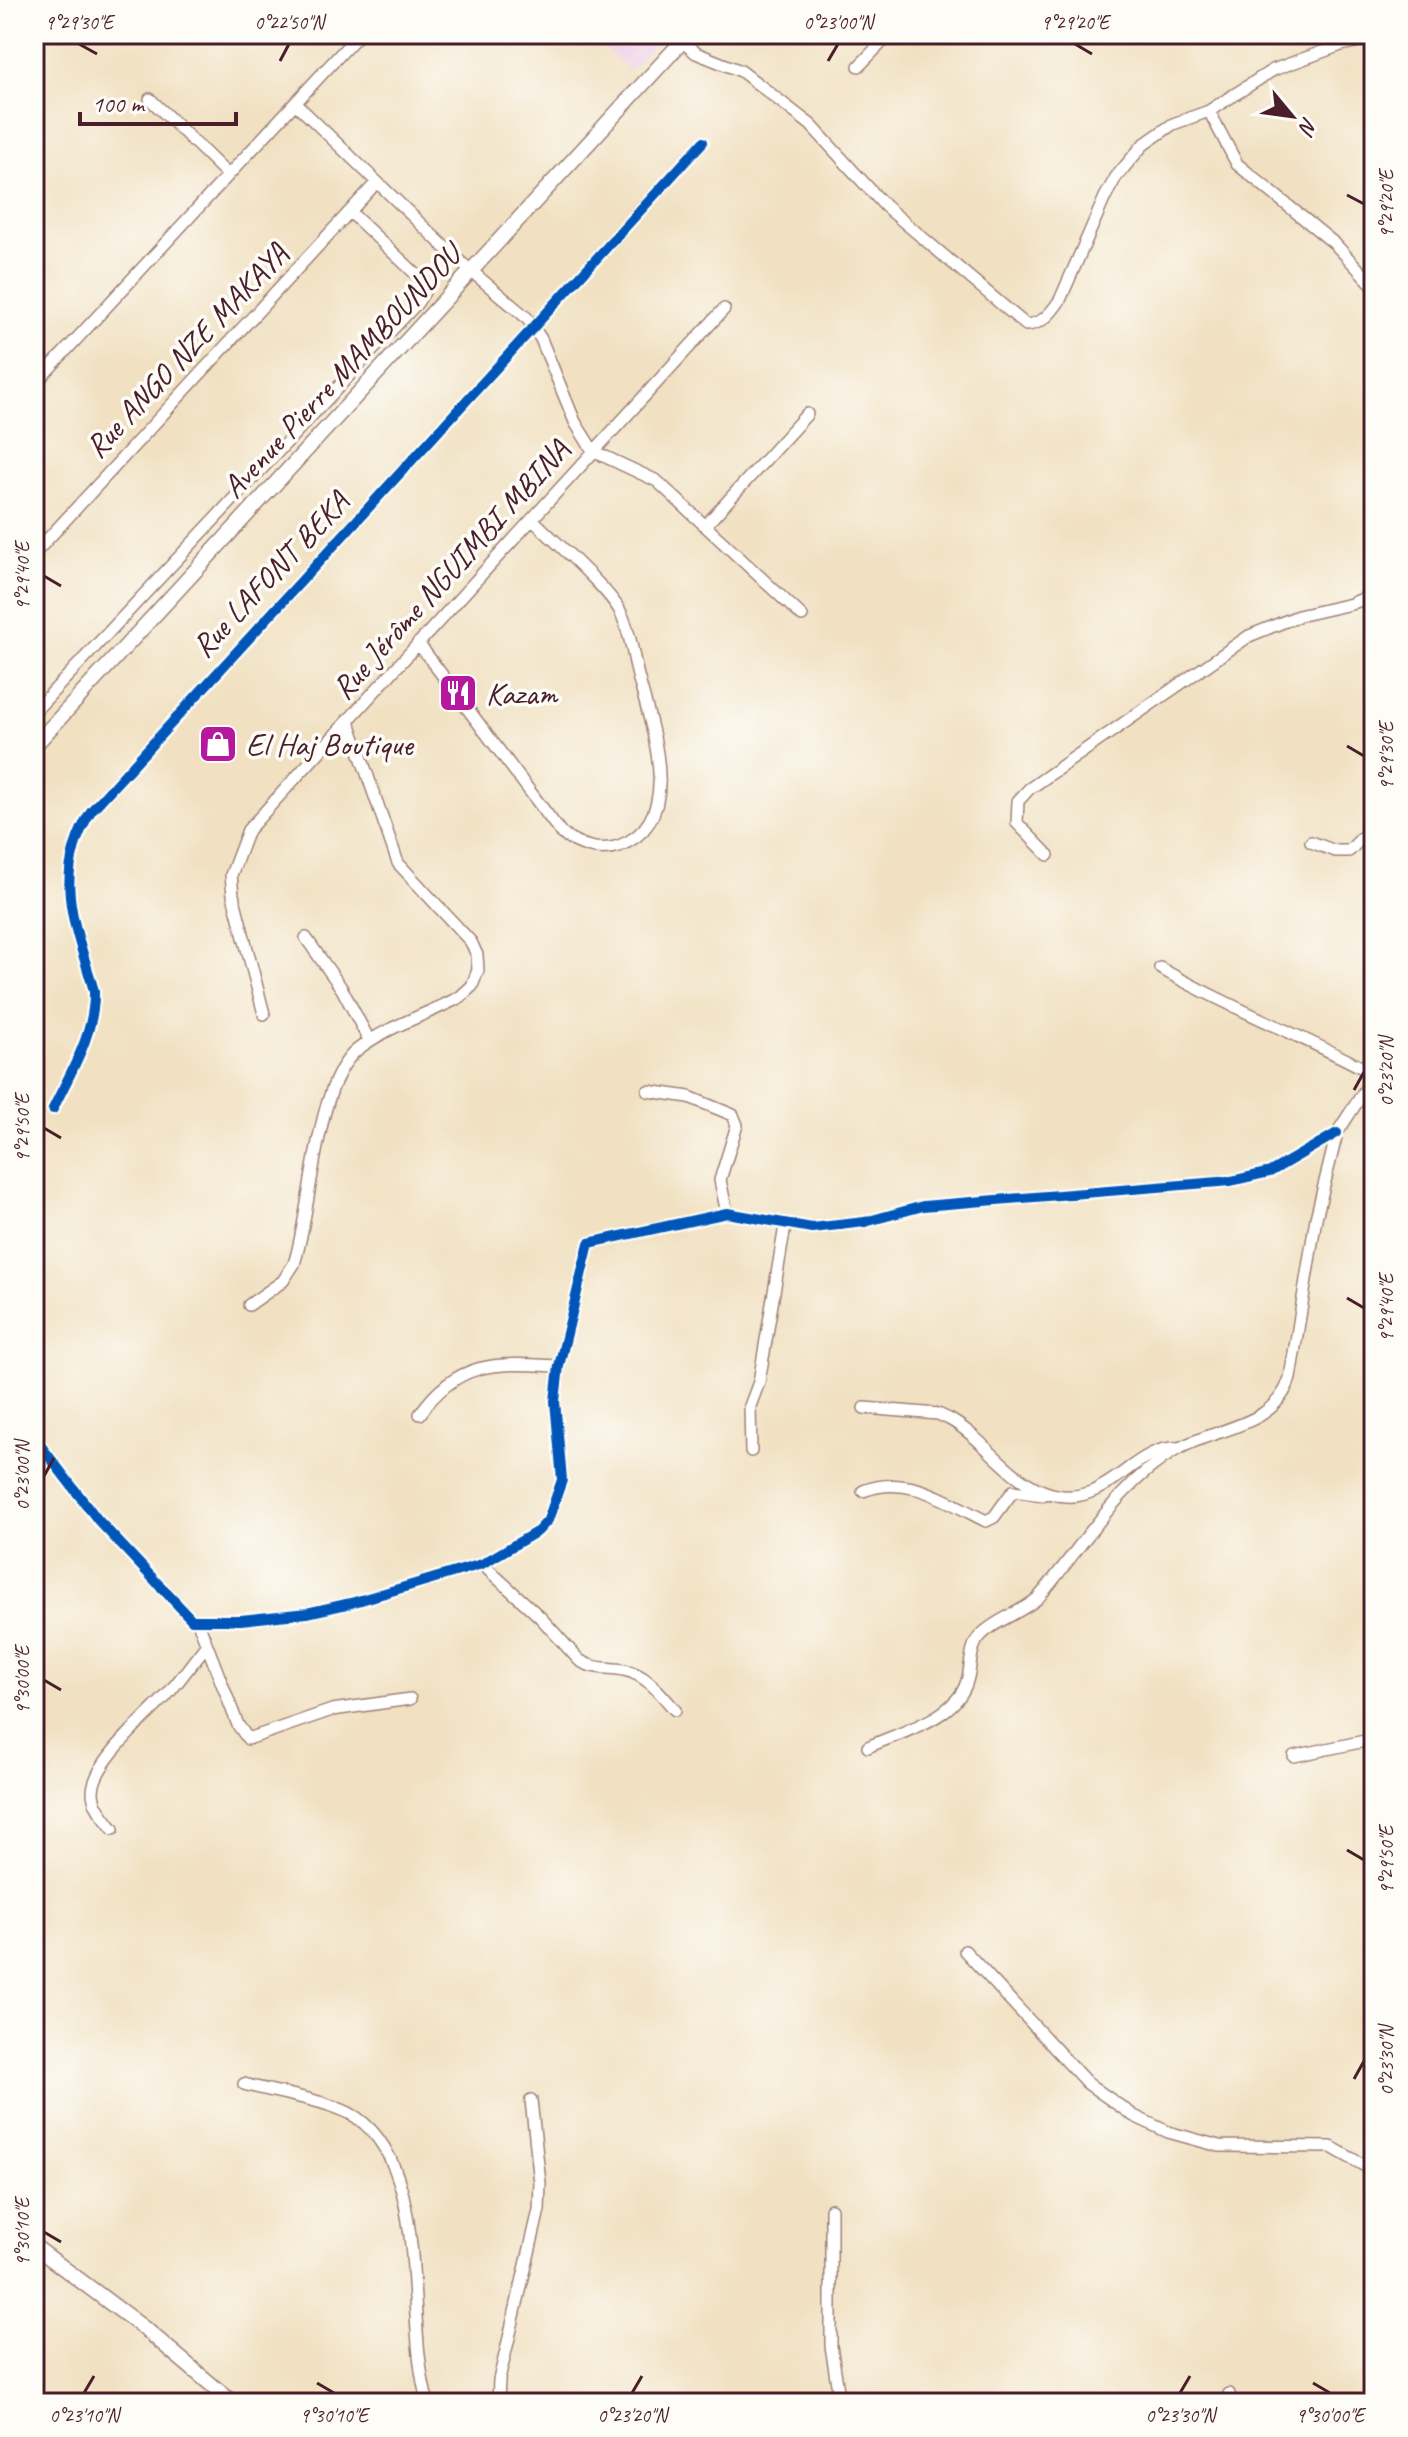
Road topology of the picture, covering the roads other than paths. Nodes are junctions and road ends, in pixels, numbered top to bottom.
1 (359, 34) edge
2 (890, 34) edge
3 (685, 38) edge
4 (1374, 38) edge
5 (859, 66) dead end
6 (150, 99) dead end
7 (295, 103) junction
8 (1209, 111) junction
9 (703, 142) dead end
10 (228, 175) junction
11 (377, 182) junction
12 (350, 212) junction
13 (471, 271) junction
14 (1374, 286) edge
15 (724, 309) dead end
16 (534, 329) junction
17 (34, 385) edge
18 (807, 414) dead end
19 (593, 451) junction
20 (532, 519) junction
21 (705, 526) junction
22 (39, 539) edge
23 (34, 554) edge
24 (1374, 594) edge
25 (802, 616) dead end
26 (418, 643) junction
27 (34, 712) edge
28 (348, 719) junction
29 (34, 746) edge
30 (1374, 825) edge
31 (1311, 842) dead end
32 (1048, 855) dead end
33 (306, 938) dead end
34 (1160, 968) dead end
35 (264, 1014) dead end
36 (369, 1040) junction
37 (1374, 1075) edge
38 (648, 1091) dead end
39 (53, 1109) dead end
40 (1337, 1133) junction
41 (727, 1213) junction
42 (785, 1226) junction
43 (249, 1305) dead end
44 (559, 1366) junction
45 (864, 1408) dead end
46 (420, 1414) dead end
47 (34, 1437) edge
48 (1180, 1448) junction
49 (751, 1451) dead end
50 (863, 1491) dead end
51 (1046, 1492) junction
52 (482, 1564) junction
53 (198, 1622) junction
54 (205, 1647) junction
55 (410, 1699) dead end
56 (675, 1710) dead end
57 (1374, 1739) edge
58 (868, 1747) dead end
59 (1294, 1756) dead end
60 (113, 1829) dead end
61 (965, 1951) dead end
62 (244, 2084) dead end
63 (531, 2100) dead end
64 (1374, 2171) edge
65 (831, 2209) dead end
66 (34, 2246) edge
67 (233, 2403) edge
68 (428, 2403) edge
69 (498, 2403) edge
70 (840, 2403) edge

1 - 7 street
2 - 5 street
3 - 8 street
3 - 13 street, Avenue Pierre MAMBOUNDOU
4 - 8 street
6 - 10 street
7 - 10 street
7 - 11 street
8 - 14 street
9 - 16 street, Rue LAFONT BEKA
10 - 17 street
11 - 12 street, Rue ANGO NZE MAKAYA
11 - 13 street
12 - 22 street, Rue ANGO NZE MAKAYA
12 - 27 street
13 - 16 street
13 - 29 street, Avenue Pierre MAMBOUNDOU
15 - 19 street, Rue Jérôme NGUIMBI MBINA
16 - 19 street
16 - 39 street, Rue LAFONT BEKA
18 - 21 street
19 - 20 street, Rue Jérôme NGUIMBI MBINA
19 - 21 street
20 - 26 street, Rue Jérôme NGUIMBI MBINA
20 - 26 street
21 - 25 street
22 - 23 street, Rue ANGO NZE MAKAYA
24 - 32 street
26 - 28 street, Rue Jérôme NGUIMBI MBINA
28 - 35 street, Rue Jérôme NGUIMBI MBINA
28 - 36 street
30 - 31 street
33 - 36 street
34 - 37 street
36 - 43 street
37 - 40 street
38 - 41 street
40 - 42 street
40 - 48 street
41 - 42 street
41 - 44 street
42 - 49 street
44 - 46 street
44 - 52 street
45 - 51 street
47 - 53 street
48 - 51 street
48 - 58 street
50 - 51 street
52 - 53 street
52 - 56 street
53 - 54 street
54 - 55 street
54 - 60 street
57 - 59 street
61 - 64 street
62 - 68 street
63 - 69 street
65 - 70 street
66 - 67 street

